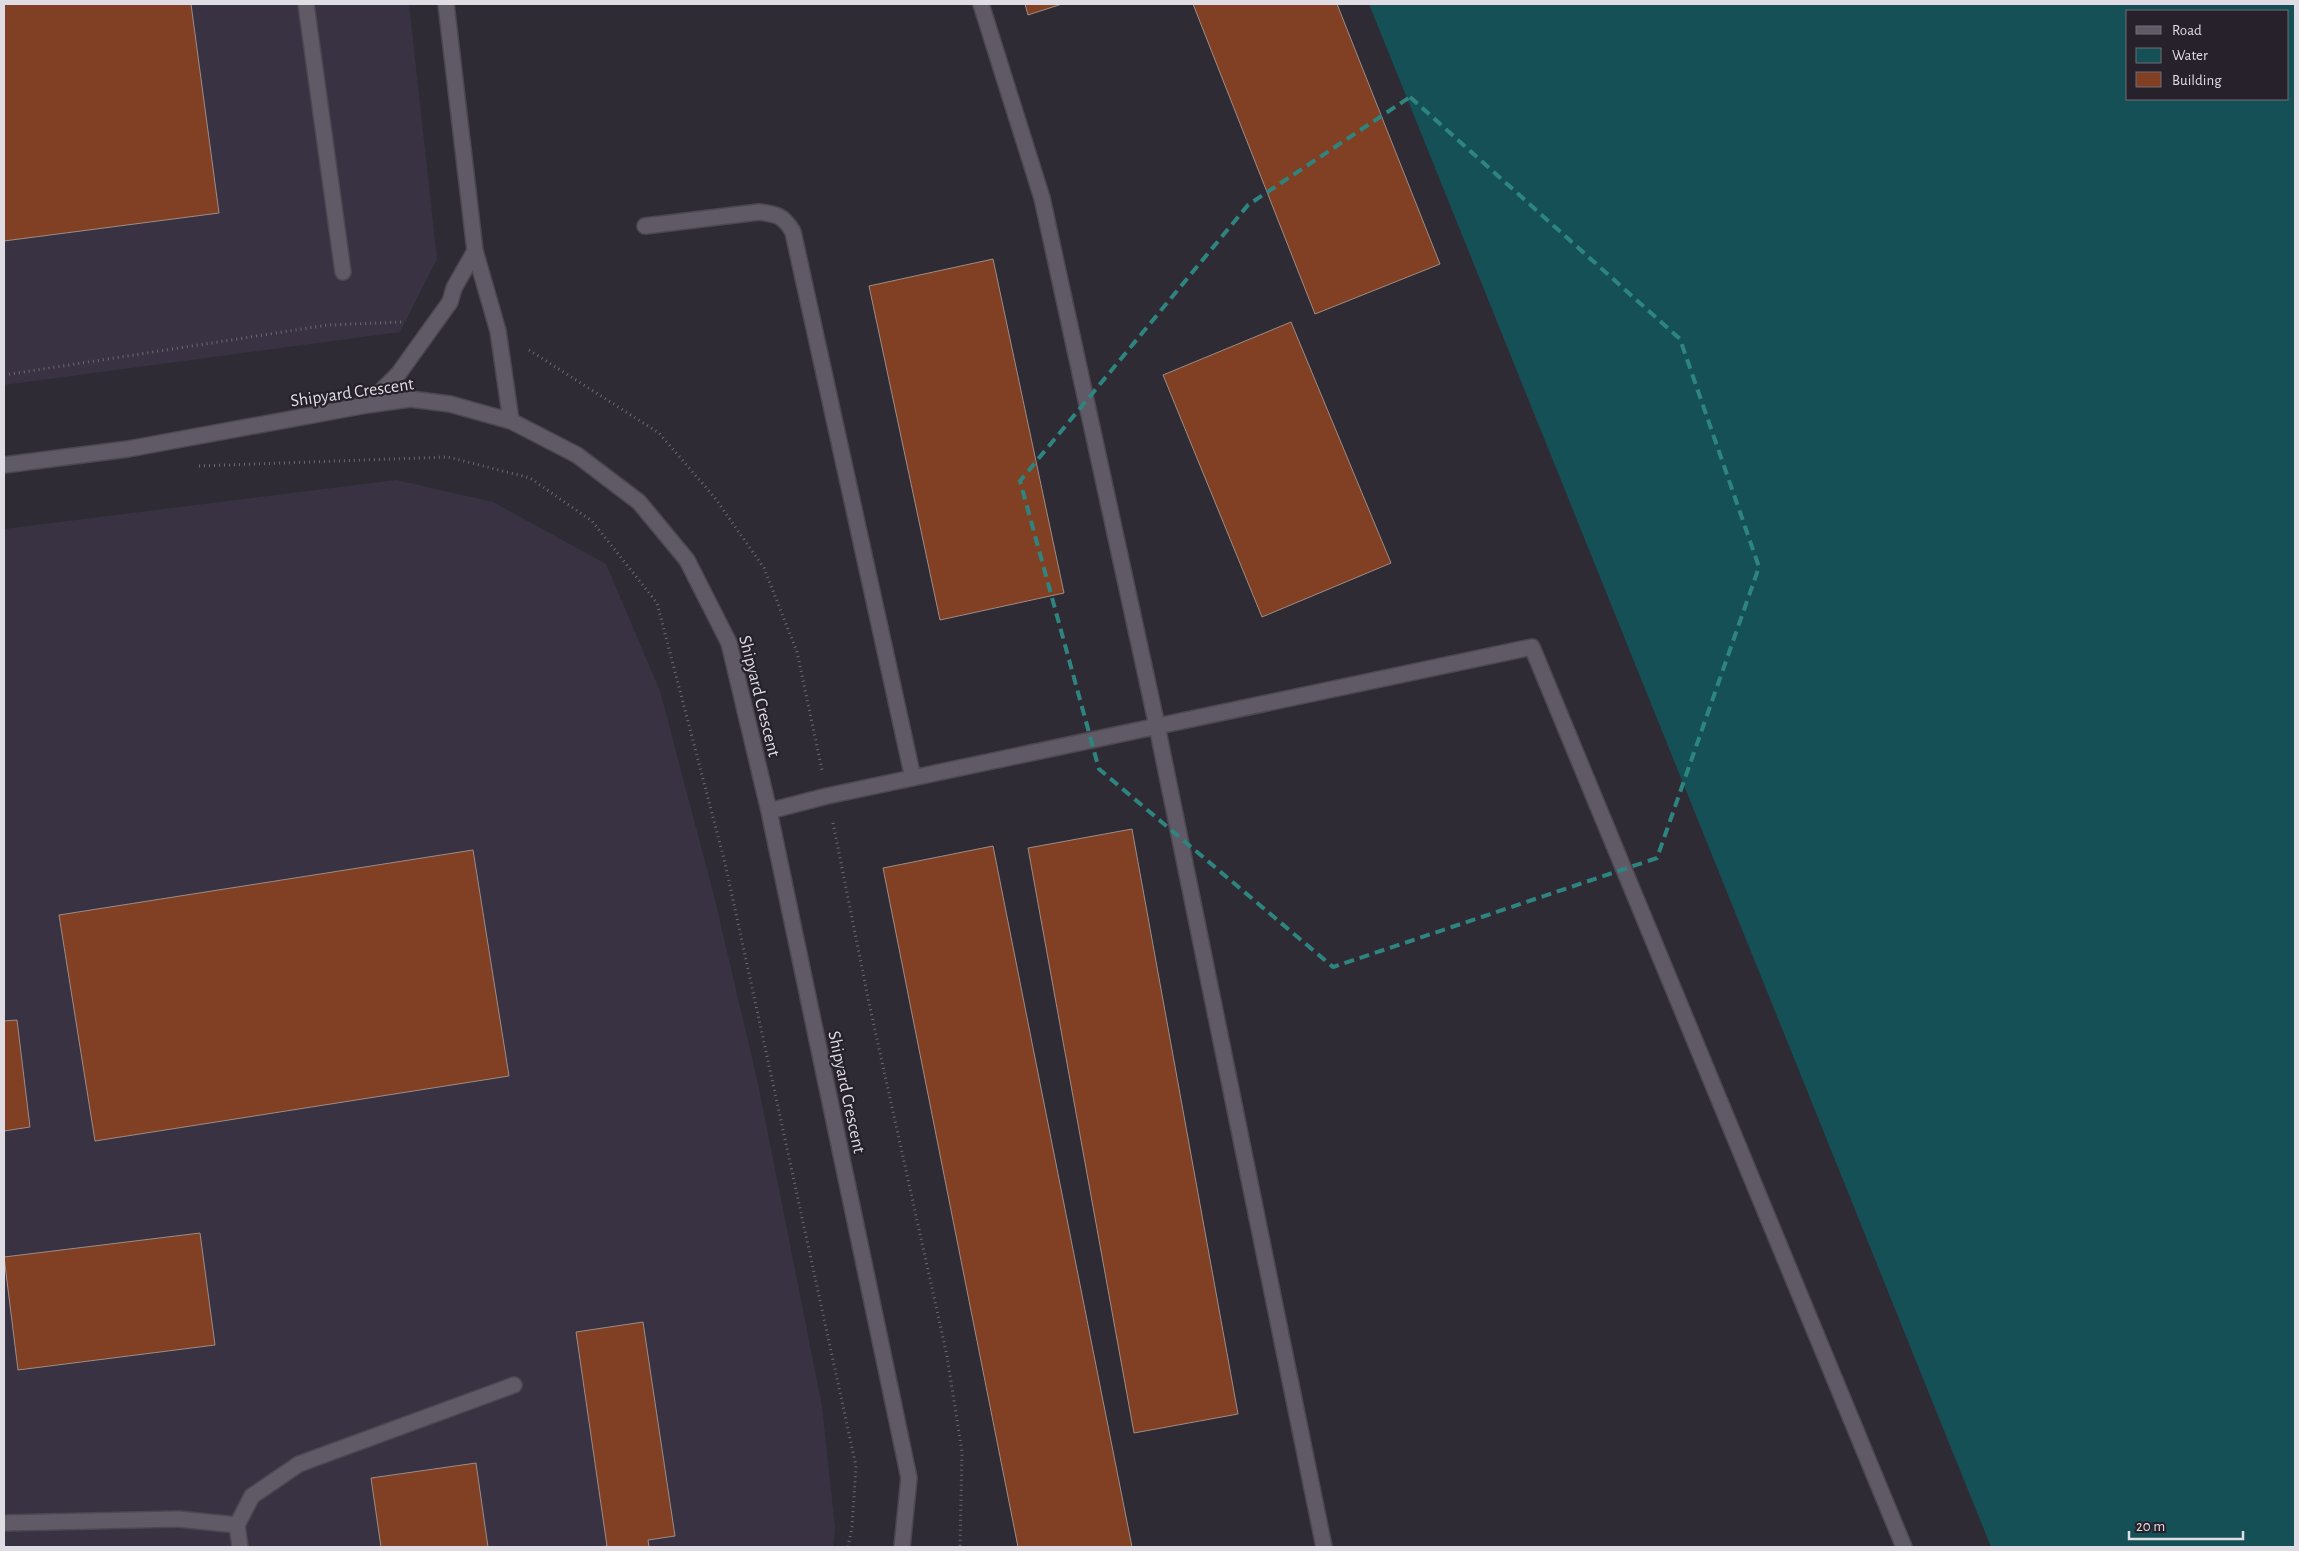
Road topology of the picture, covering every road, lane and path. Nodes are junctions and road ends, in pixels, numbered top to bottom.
1 (306, 4) edge
2 (446, 4) edge
3 (981, 4) edge
4 (645, 226) dead end
5 (475, 251) junction
6 (343, 272) dead end
7 (434, 321) junction
8 (498, 331) junction
9 (4, 375) edge
10 (367, 405) junction
11 (511, 420) junction
12 (4, 465) edge
13 (191, 467) dead end
14 (1157, 726) junction
15 (913, 778) junction
16 (827, 796) junction
17 (769, 811) junction
18 (514, 1385) dead end
19 (4, 1523) edge
20 (237, 1525) junction
21 (240, 1547) edge
22 (848, 1547) edge
23 (902, 1547) edge
24 (960, 1547) edge
25 (1324, 1547) edge
26 (1904, 1547) edge

1 - 6 street
2 - 5 street
3 - 14 street
4 - 15 street
5 - 7 street
5 - 8 street
7 - 9 path
7 - 10 street
8 - 11 street
8 - 16 path
10 - 11 street, Shipyard Crescent
10 - 12 street, Shipyard Crescent
11 - 17 street, Shipyard Crescent
13 - 22 path
14 - 15 street
14 - 25 street
14 - 26 street
15 - 16 street
16 - 17 street
16 - 24 path
17 - 23 street, Shipyard Crescent
18 - 20 street
19 - 20 street
20 - 21 street

